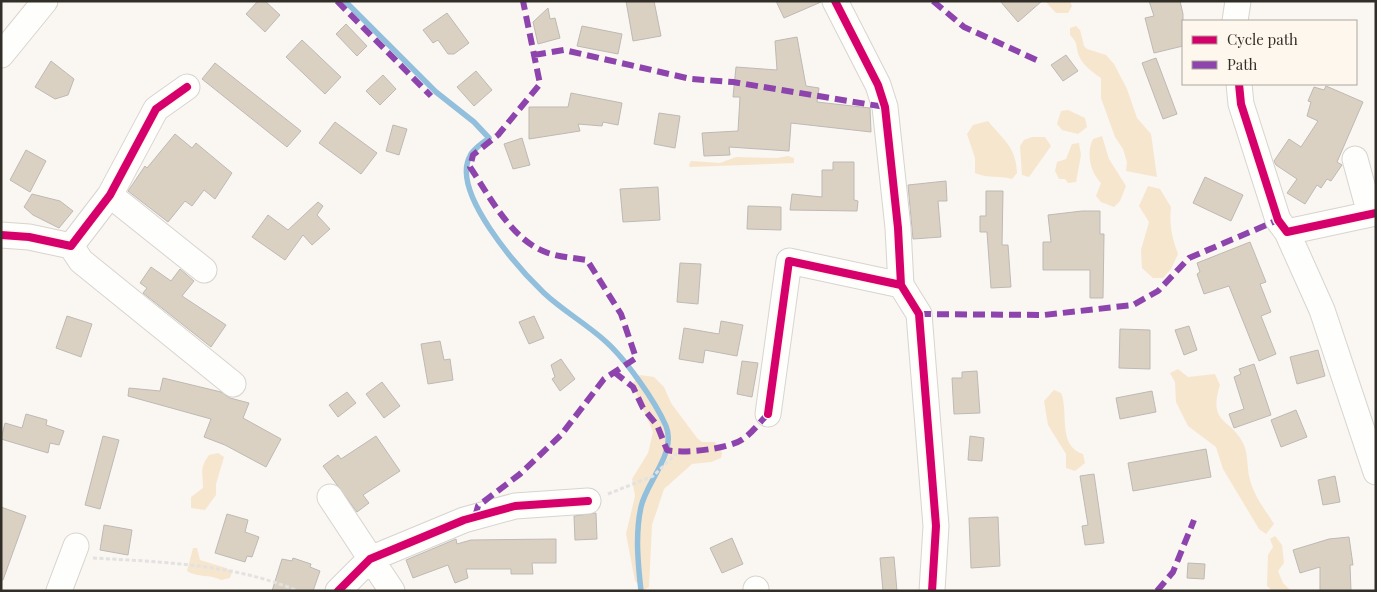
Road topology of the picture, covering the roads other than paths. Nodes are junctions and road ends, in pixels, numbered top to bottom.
1 (45, 1) edge
2 (835, 1) edge
3 (1238, 1) edge
4 (1235, 20) edge
5 (1, 55) edge
6 (1239, 85) edge
7 (187, 87) dead end
8 (1355, 159) dead end
9 (110, 195) junction
10 (1373, 213) edge
11 (1287, 232) junction
12 (1, 235) edge
13 (71, 246) junction
14 (204, 270) dead end
15 (900, 285) junction
16 (233, 384) dead end
17 (768, 414) dead end
18 (1376, 472) edge
19 (330, 497) dead end
20 (588, 501) road end
21 (75, 550) road end
22 (370, 559) junction
23 (59, 591) edge
24 (338, 591) edge
25 (392, 591) edge
26 (932, 591) edge

1 - 5 street
2 - 15 street
3 - 4 street
6 - 11 street
7 - 9 street
8 - 10 street
9 - 13 street
9 - 14 street
10 - 11 street
11 - 18 street
12 - 13 street
13 - 16 street
15 - 17 street
15 - 26 street
19 - 22 street
20 - 22 street
21 - 23 street
22 - 24 street
22 - 25 street

